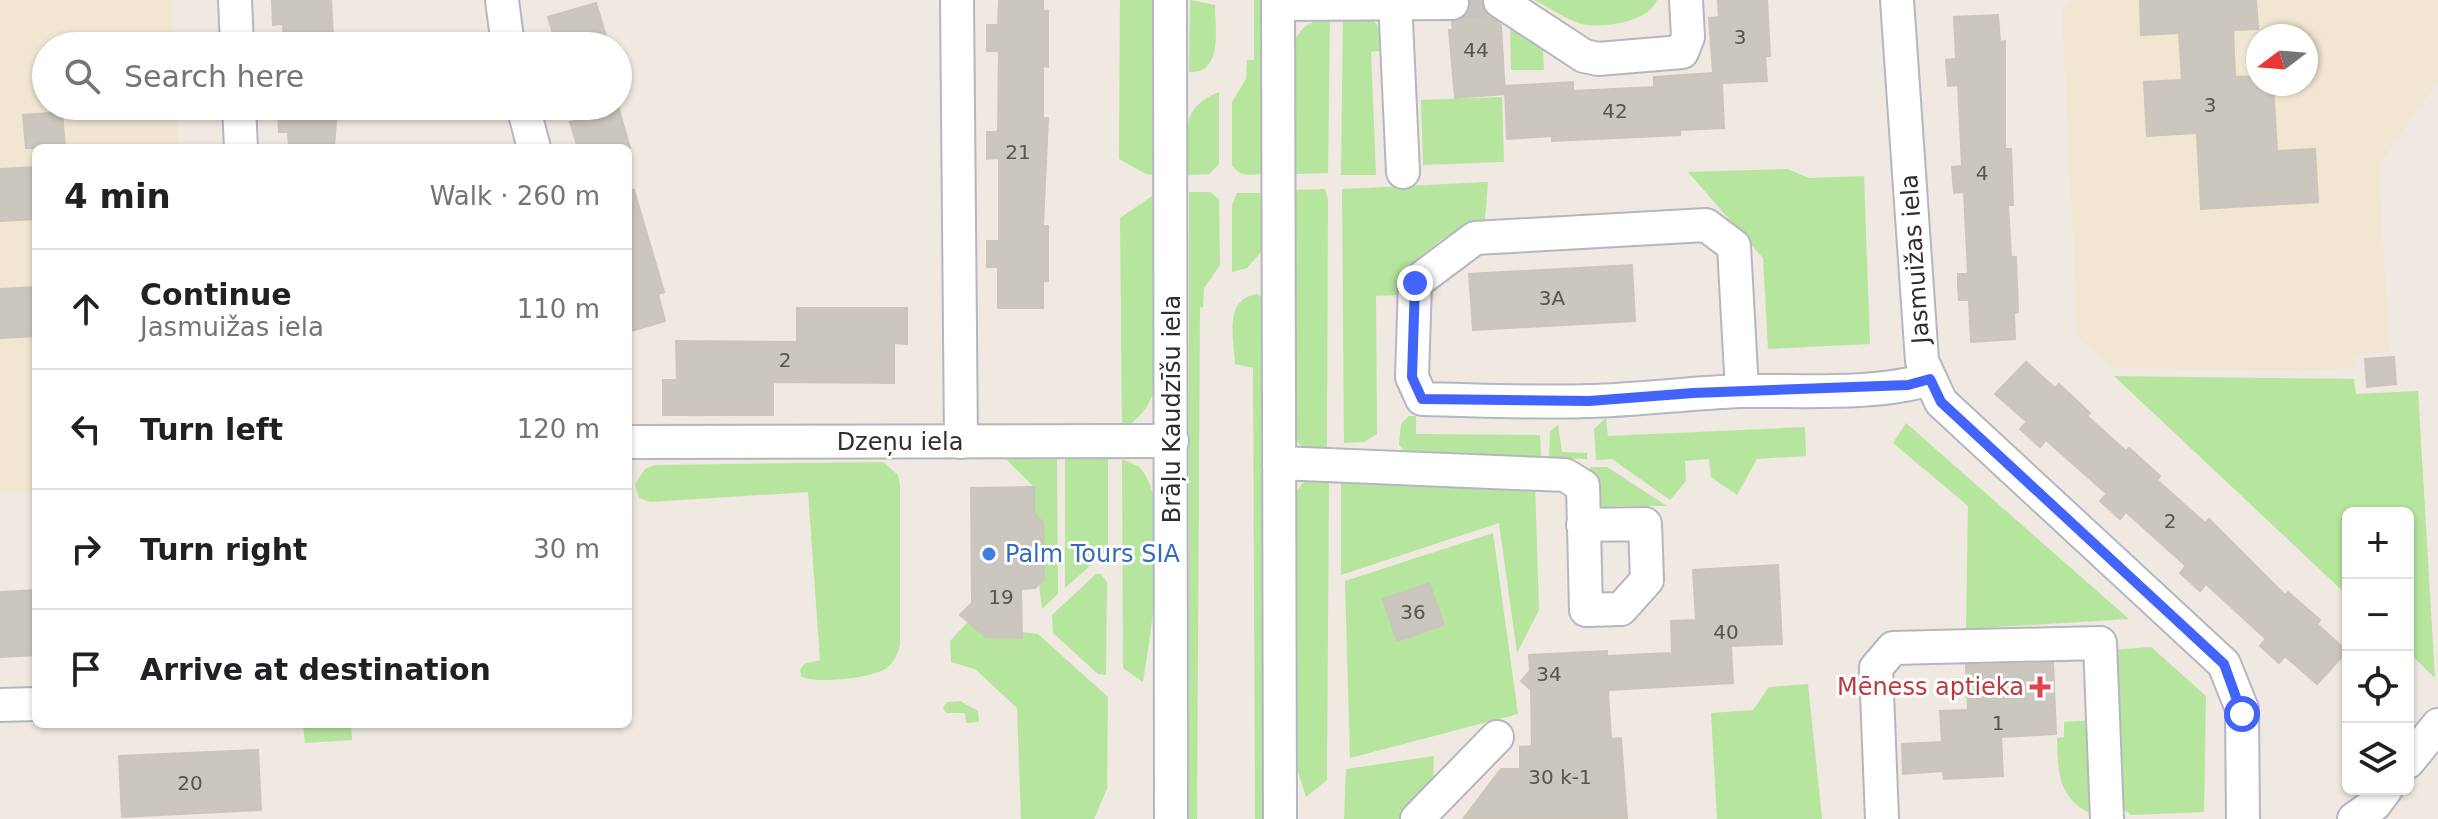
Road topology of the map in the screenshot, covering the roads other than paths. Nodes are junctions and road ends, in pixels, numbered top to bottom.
1 (235, 0) edge
2 (502, 0) edge
3 (957, 0) edge
4 (1170, 0) edge
5 (1686, 0) edge
6 (1897, 0) edge
7 (1500, 1) edge
8 (1278, 2) edge
9 (1395, 2) edge
10 (1452, 3) dead end
11 (236, 32) edge
12 (506, 32) edge
13 (240, 120) edge
14 (527, 120) edge
15 (241, 144) edge
16 (533, 144) edge
17 (1403, 172) dead end
18 (1930, 379) junction
19 (1742, 391) junction
20 (1172, 441) junction
21 (632, 442) edge
22 (961, 442) junction
23 (1279, 463) junction
24 (1583, 525) dead end
25 (32, 704) edge
26 (0, 705) edge
27 (2438, 725) edge
28 (1497, 737) dead end
29 (2414, 755) edge
30 (2382, 795) edge
31 (1171, 819) edge
32 (1280, 819) edge
33 (1417, 819) edge
34 (1882, 819) edge
35 (2107, 819) edge
36 (2243, 819) edge
37 (2354, 819) edge

1 - 11 street
2 - 12 street
3 - 22 street
4 - 20 street, Brāļu Kaudzīšu iela
5 - 7 street
6 - 18 street, Jasmuižas iela
8 - 9 street
8 - 23 street
9 - 10 street
9 - 17 street
13 - 15 street
14 - 16 street
18 - 19 street
18 - 36 street, Jasmuižas iela
19 - 19 street
20 - 22 street, Dzeņu iela
20 - 31 street, Brāļu Kaudzīšu iela
21 - 22 street, Dzeņu iela
23 - 24 street
23 - 32 street
25 - 26 street
27 - 29 street
28 - 33 street
30 - 37 street
34 - 35 street

